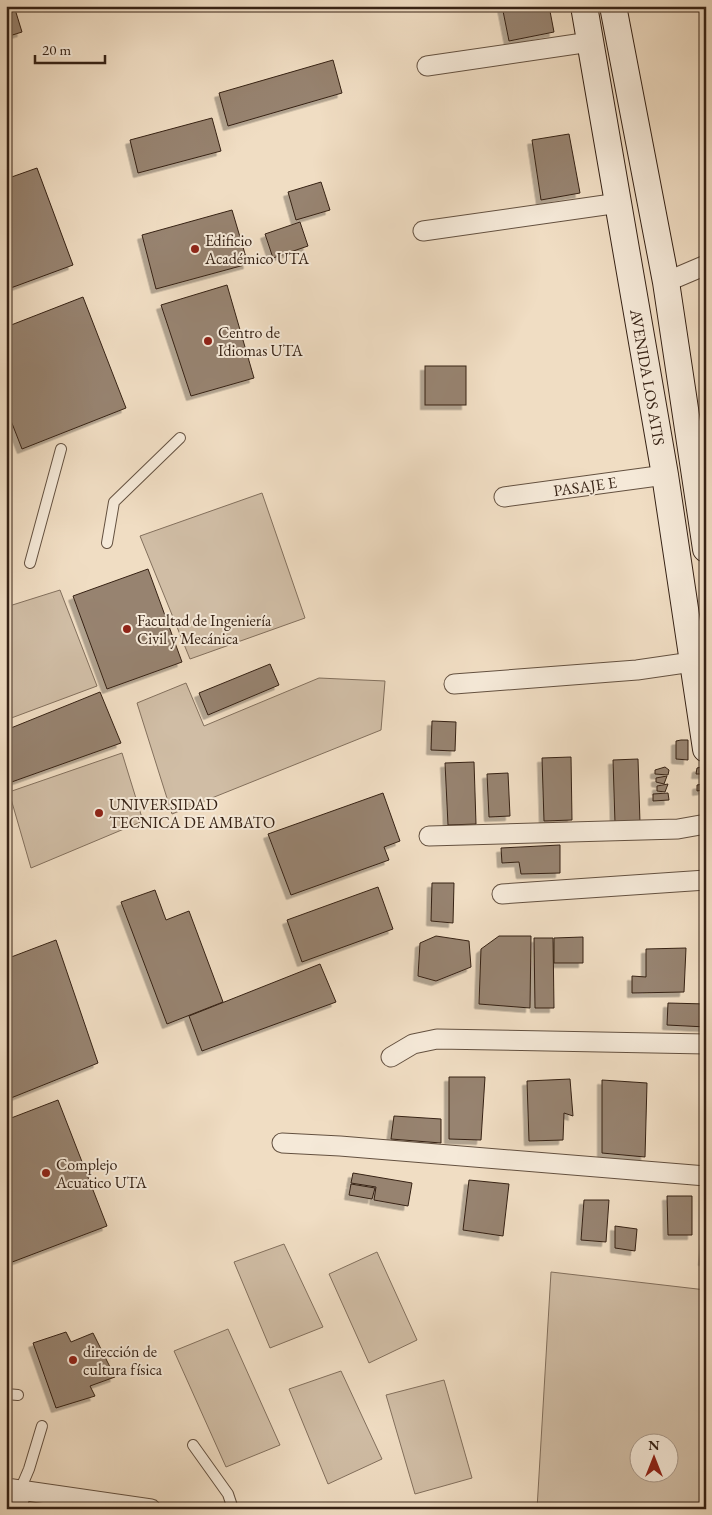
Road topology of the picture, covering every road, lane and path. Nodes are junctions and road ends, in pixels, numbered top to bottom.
1 (584, 6) edge
2 (613, 6) edge
3 (590, 42) junction
4 (427, 66) dead end
5 (619, 203) junction
6 (423, 231) dead end
7 (706, 265) edge
8 (666, 282) junction
9 (180, 438) dead end
10 (61, 450) dead end
11 (665, 475) junction
12 (504, 497) dead end
13 (107, 544) dead end
14 (706, 549) edge
15 (30, 563) dead end
16 (692, 662) junction
17 (454, 684) dead end
18 (706, 749) edge
19 (706, 824) edge
20 (429, 836) dead end
21 (706, 880) edge
22 (502, 894) dead end
23 (706, 1044) edge
24 (392, 1058) dead end
25 (282, 1143) dead end
26 (706, 1176) edge
27 (6, 1394) edge
28 (18, 1395) dead end
29 (42, 1426) dead end
30 (193, 1445) dead end
31 (13, 1489) edge
32 (18, 1509) edge
33 (150, 1509) edge
34 (233, 1509) edge

1 - 3 main road, AVENIDA LOS ATIS
2 - 8 main road, AVENIDA LOS ATIS
3 - 4 street
3 - 5 main road, AVENIDA LOS ATIS
5 - 6 street
5 - 11 main road, AVENIDA LOS ATIS
7 - 8 street
8 - 14 main road, AVENIDA LOS ATIS
9 - 13 lane
10 - 15 lane
11 - 12 street, PASAJE E
11 - 16 main road, AVENIDA LOS ATIS
16 - 17 street
16 - 18 main road, AVENIDA LOS ATIS
19 - 20 street
21 - 22 street
23 - 24 street
25 - 26 street
27 - 28 lane
29 - 31 lane
30 - 34 lane
31 - 32 street
31 - 33 street

